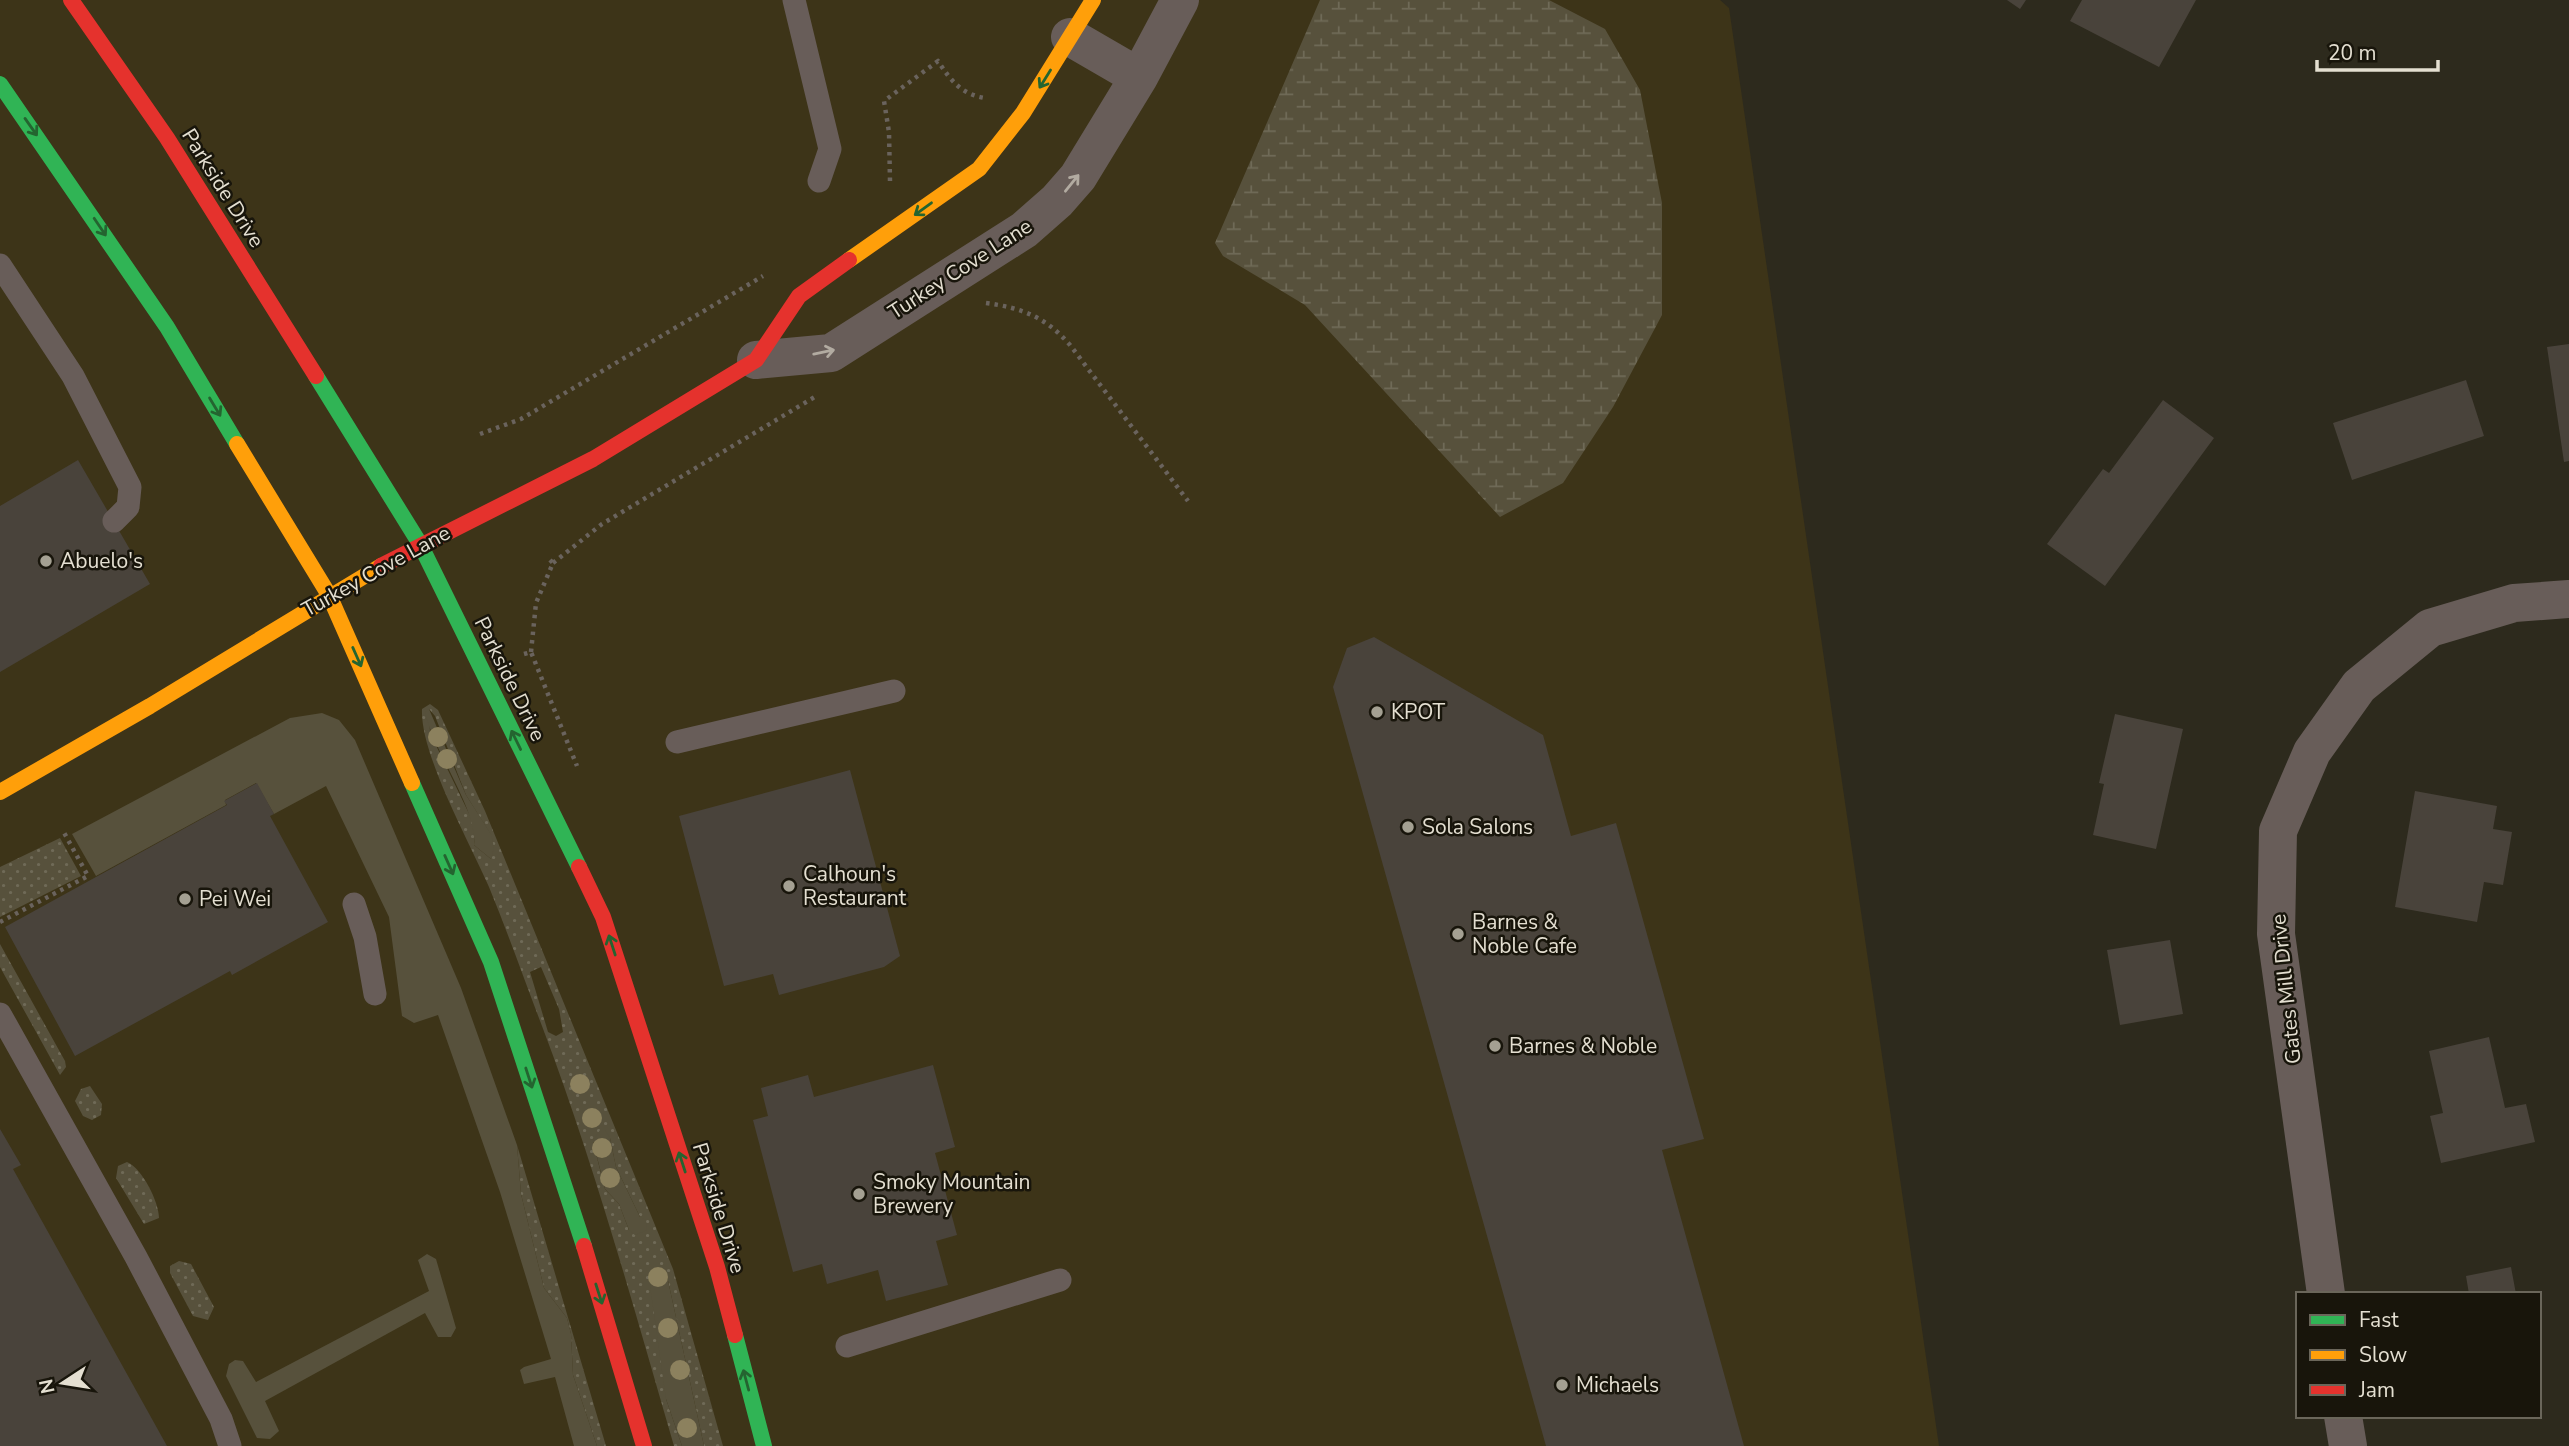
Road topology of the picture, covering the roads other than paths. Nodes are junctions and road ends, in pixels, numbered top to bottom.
1 (71, 0) edge
2 (794, 0) edge
3 (1093, 0) edge
4 (1180, 0) edge
5 (1070, 37) junction
6 (1139, 77) junction
7 (0, 84) edge
8 (819, 181) dead end
9 (0, 265) edge
10 (756, 360) junction
11 (114, 521) dead end
12 (420, 544) junction
13 (329, 594) junction
14 (2569, 599) edge
15 (894, 691) dead end
16 (677, 742) dead end
17 (0, 792) edge
18 (354, 904) dead end
19 (375, 994) dead end
20 (0, 1014) edge
21 (1060, 1280) dead end
22 (2326, 1292) edge
23 (847, 1346) dead end
24 (2343, 1418) edge
25 (230, 1446) edge
26 (644, 1446) edge
27 (764, 1446) edge
28 (2348, 1446) edge

1 - 12 street, Parkside Drive
2 - 8 lane
3 - 5 street, Turkey Cove Lane
4 - 6 street, Turkey Cove Lane
5 - 6 street
5 -> 10 street, Turkey Cove Lane
10 -> 6 street, Turkey Cove Lane
7 -> 13 street
9 - 11 lane
10 - 12 street, Turkey Cove Lane
12 - 13 street, Turkey Cove Lane
27 -> 12 street, Parkside Drive
13 - 17 street, Turkey Cove Lane
13 -> 26 street
14 - 22 street, Gates Mill Drive
15 - 16 lane
18 - 19 lane
20 - 25 lane
21 - 23 lane
24 - 28 street

